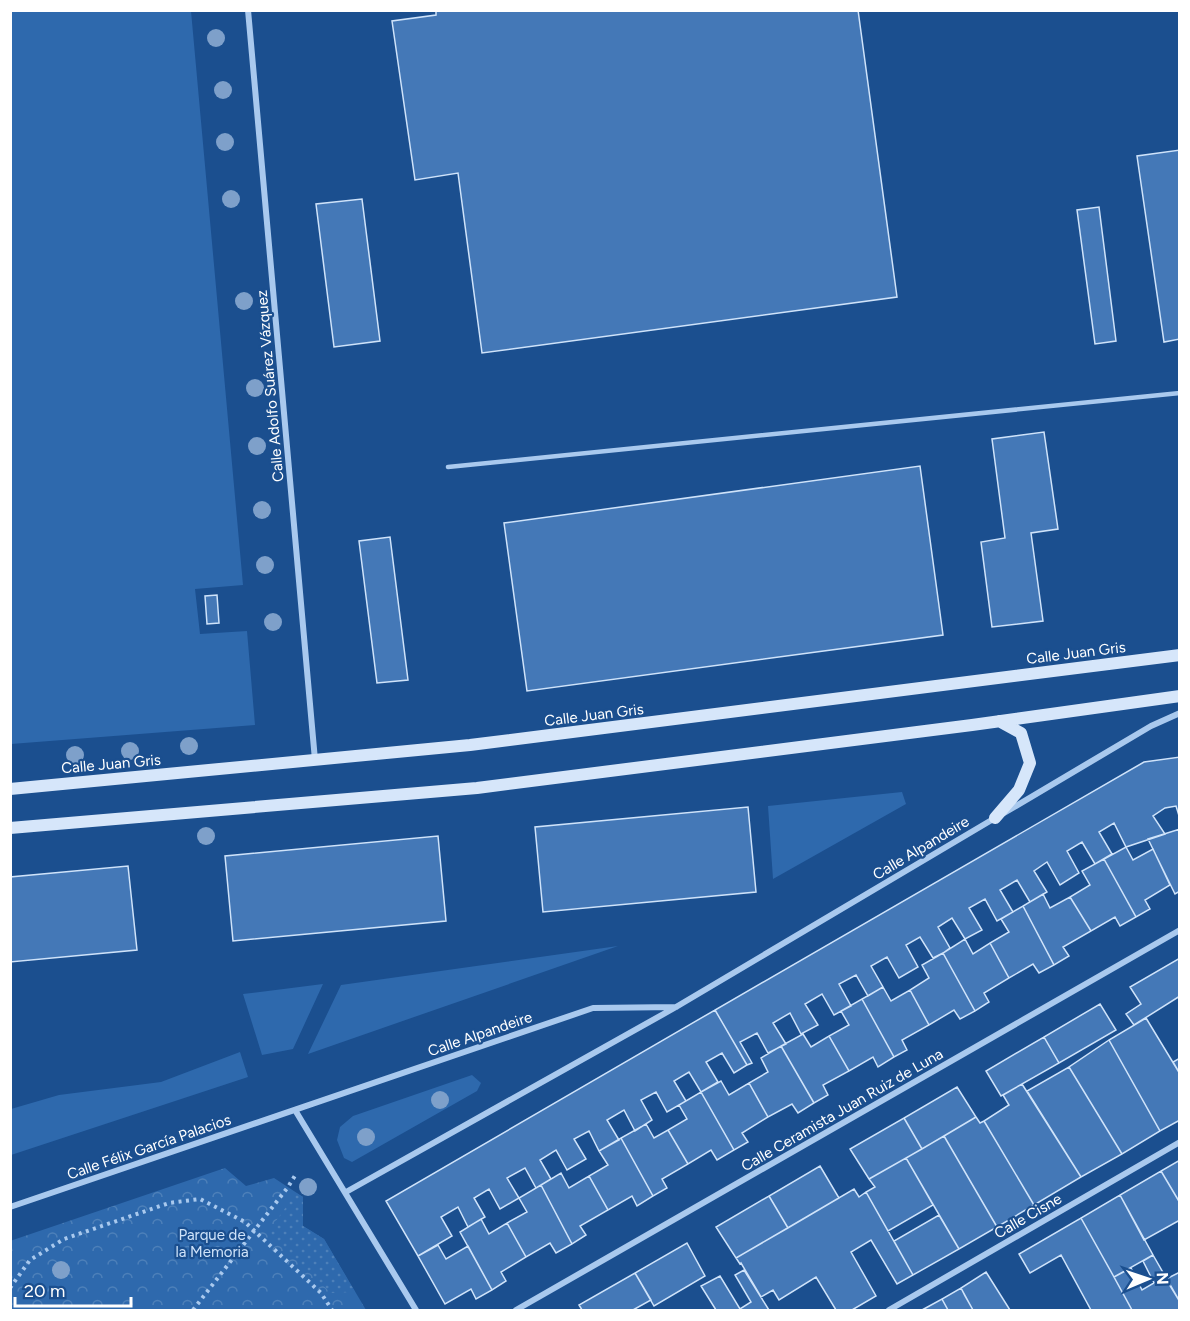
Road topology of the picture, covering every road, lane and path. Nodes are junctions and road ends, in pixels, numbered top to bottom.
1 (248, 10) edge
2 (1179, 393) edge
3 (448, 466) dead end
4 (1179, 655) edge
5 (1179, 696) edge
6 (1179, 713) edge
7 (999, 721) junction
8 (315, 760) junction
9 (10, 789) edge
10 (995, 818) junction
11 (10, 828) edge
12 (1179, 930) edge
13 (676, 1007) junction
14 (296, 1110) junction
15 (1179, 1142) edge
16 (296, 1174) dead end
17 (346, 1192) junction
18 (10, 1208) edge
19 (254, 1230) junction
20 (10, 1288) edge
21 (193, 1311) edge
22 (332, 1311) edge
23 (416, 1311) edge
24 (516, 1311) edge
25 (889, 1311) edge

1 - 8 street, Calle Adolfo Suárez Vázquez
2 - 3 lane
4 - 8 main road, Calle Juan Gris
5 - 7 main road
6 - 10 street, Calle Alpandeire
7 - 10 main road
7 - 11 main road
8 - 9 main road, Calle Juan Gris
10 - 13 street, Calle Alpandeire
12 - 24 street, Calle Ceramista Juan Ruiz de Luna
13 - 14 street, Calle Alpandeire
13 - 17 street, Calle Alpandeire
14 - 17 street
14 - 18 street, Calle Félix García Palacios
15 - 25 street, Calle Cisne
16 - 19 path
17 - 23 street
19 - 20 path
19 - 21 path
19 - 22 path

